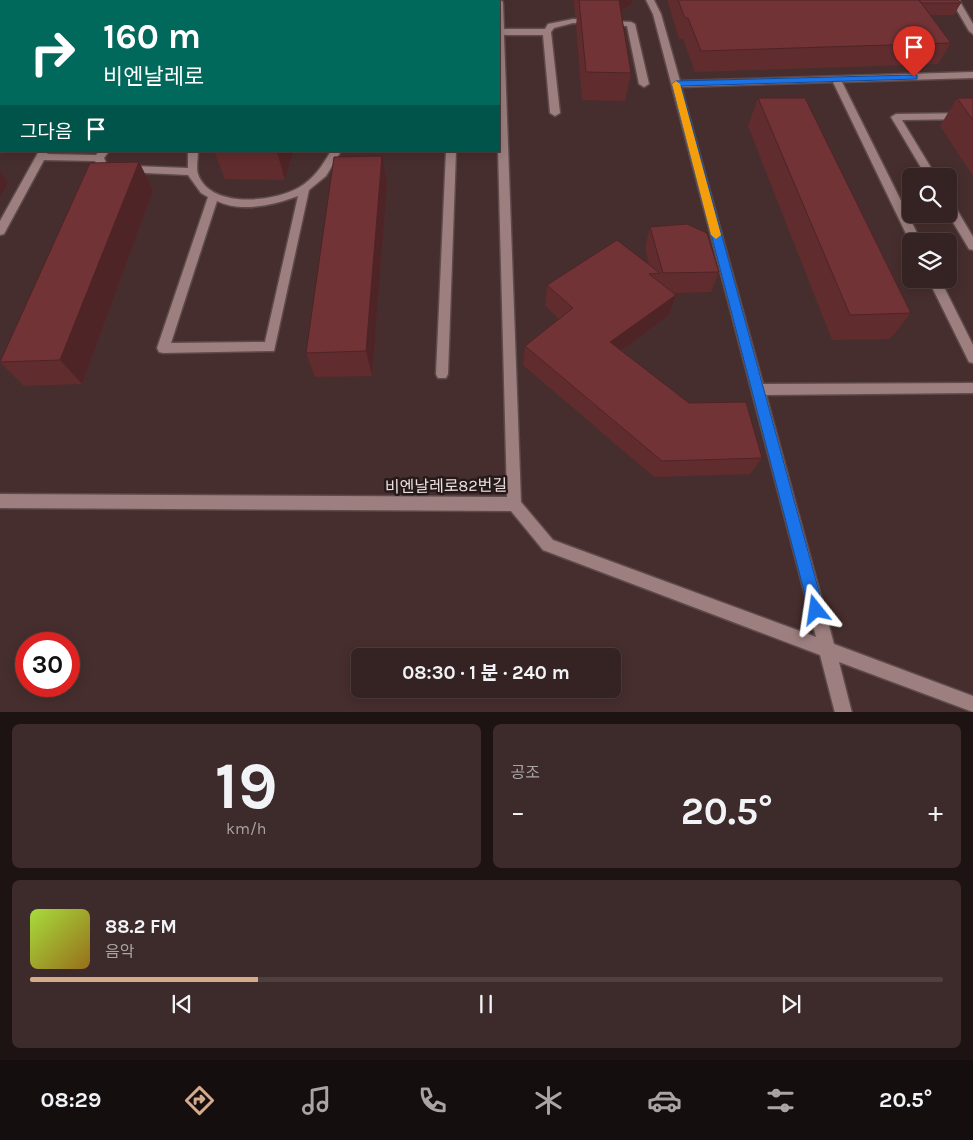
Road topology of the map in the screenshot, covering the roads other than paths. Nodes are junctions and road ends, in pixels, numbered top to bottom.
1 (650, 0) edge
2 (949, 0) edge
3 (955, 0) edge
4 (961, 13) junction
5 (500, 16) edge
6 (973, 31) edge
7 (501, 32) junction
8 (547, 32) junction
9 (973, 75) edge
10 (836, 80) junction
11 (644, 84) dead end
12 (676, 84) junction
13 (555, 113) dead end
14 (973, 116) edge
15 (501, 147) edge
16 (193, 152) edge
17 (336, 152) edge
18 (451, 152) edge
19 (43, 154) edge
20 (102, 155) edge
21 (926, 168) edge
22 (191, 172) junction
23 (304, 191) junction
24 (213, 196) junction
25 (957, 219) edge
26 (0, 231) edge
27 (912, 233) edge
28 (973, 246) edge
29 (938, 288) edge
30 (973, 358) edge
31 (442, 374) dead end
32 (973, 388) edge
33 (758, 390) junction
34 (0, 501) edge
35 (514, 504) junction
36 (826, 647) junction
37 (973, 704) edge
38 (844, 712) edge

1 - 12 street
2 - 4 street
3 - 4 street
4 - 6 street
5 - 7 street, 비엔날레로82번길
7 - 8 street
7 - 15 street, 비엔날레로82번길
8 - 11 street
8 - 13 street
9 - 10 street
10 - 12 street
10 - 27 street
12 - 33 street
14 - 21 street
15 - 35 street, 비엔날레로82번길
16 - 22 street
17 - 23 street
18 - 31 street
19 - 20 street
19 - 26 street
20 - 22 street
22 - 24 street
23 - 24 street
23 - 24 street
25 - 28 street
29 - 30 street
32 - 33 street
33 - 36 street
34 - 35 street, 비엔날레로82번길
35 - 36 street
36 - 37 street
36 - 38 street

